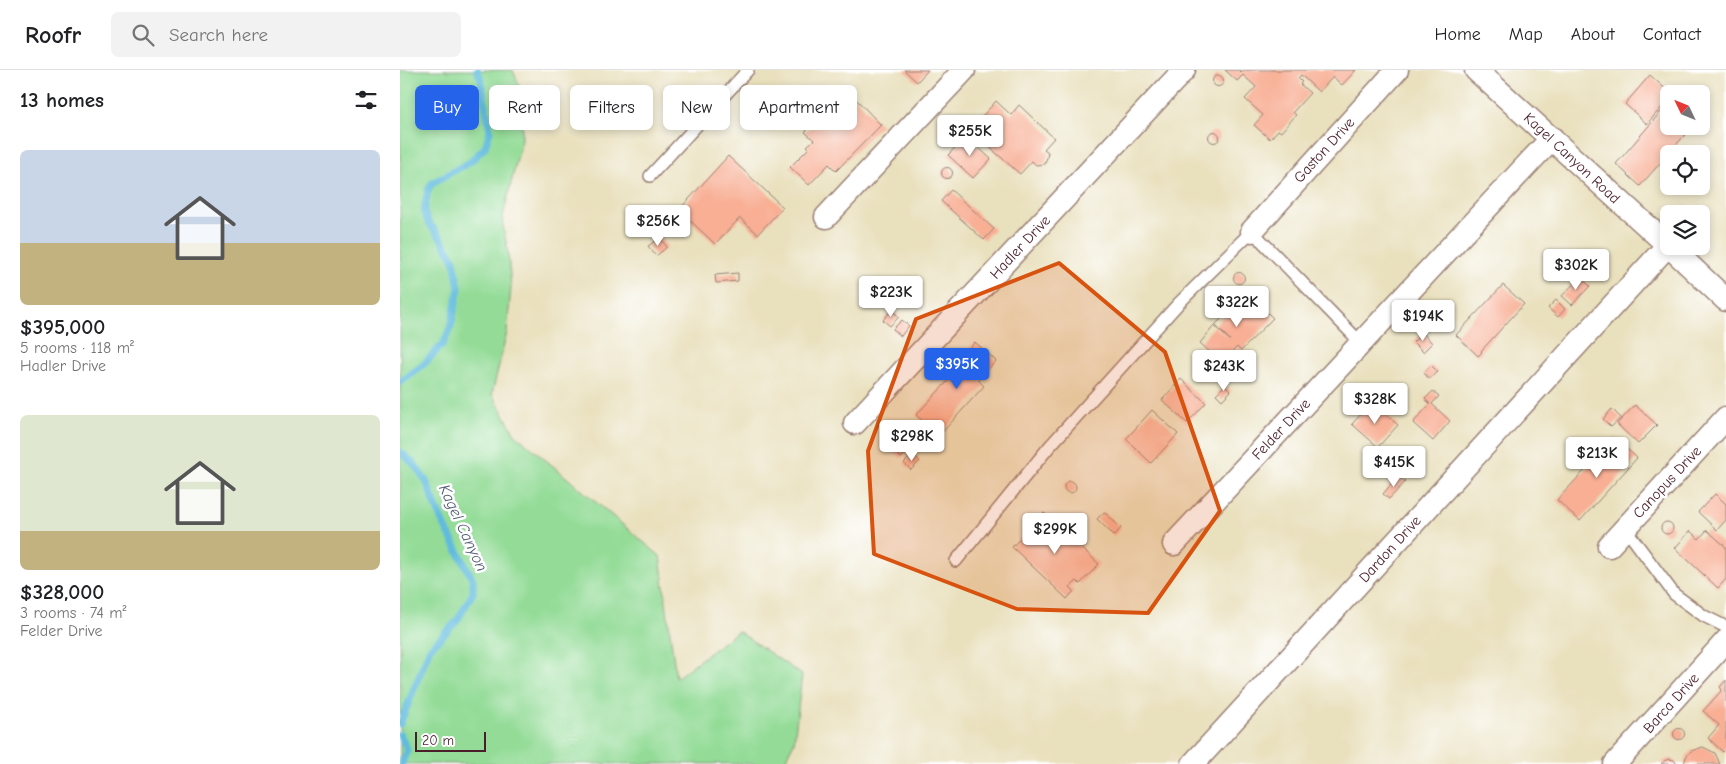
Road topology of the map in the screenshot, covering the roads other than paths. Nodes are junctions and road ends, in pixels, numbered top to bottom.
1 (748, 70) edge
2 (964, 70) edge
3 (1184, 70) edge
4 (1397, 70) edge
5 (1476, 70) edge
6 (1552, 138) junction
7 (650, 176) dead end
8 (826, 217) dead end
9 (1252, 231) junction
10 (1660, 238) edge
11 (1661, 255) edge
12 (1678, 255) edge
13 (1726, 300) edge
14 (1361, 343) junction
15 (1726, 418) edge
16 (855, 423) dead end
17 (1625, 528) junction
18 (1174, 544) dead end
19 (1609, 546) dead end
20 (956, 561) dead end
21 (1726, 627) edge
22 (1726, 641) edge
23 (1193, 764) edge
24 (1615, 764) edge

1 - 7 lane
2 - 8 street
3 - 16 street, Hadler Drive
4 - 9 street, Gaston Drive
5 - 6 street, Kagel Canyon Road
6 - 10 street, Kagel Canyon Road
6 - 14 street, Felder Drive
9 - 14 lane
9 - 20 lane
11 - 23 street, Dardon Drive
12 - 13 street, Kagel Canyon Road
14 - 18 street, Felder Drive
15 - 17 street, Canopus Drive
17 - 19 street, Canopus Drive
17 - 21 lane
22 - 24 street, Barca Drive

